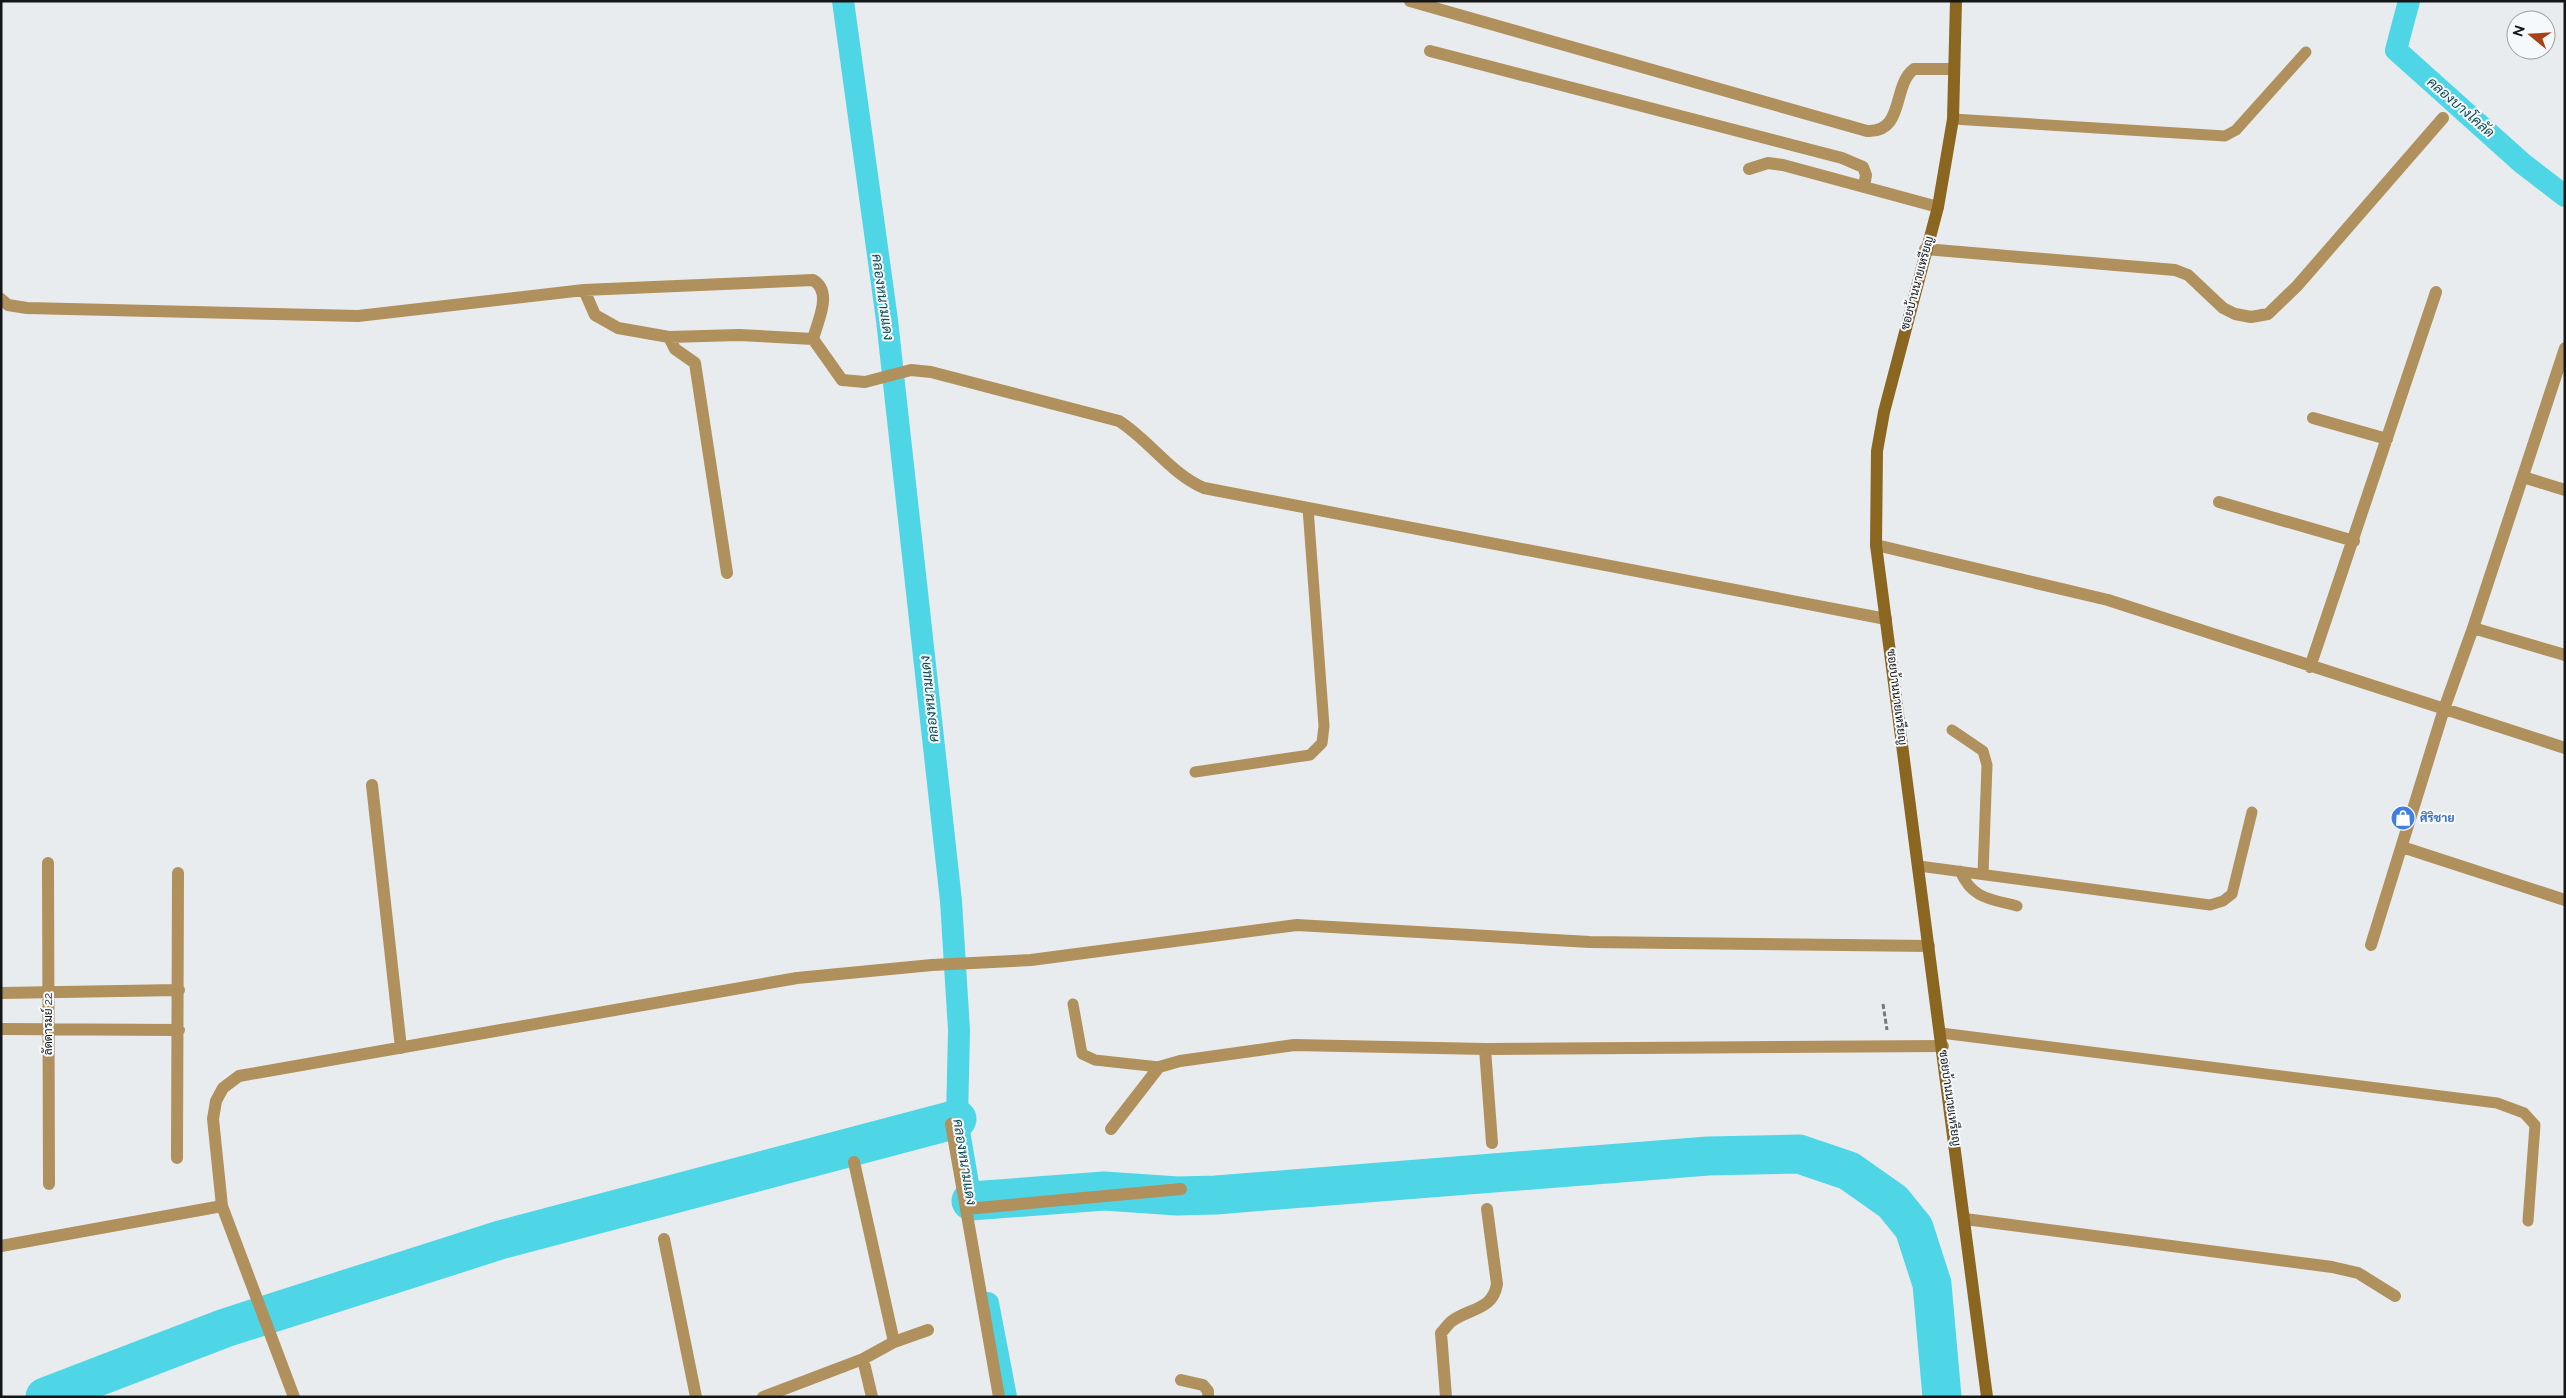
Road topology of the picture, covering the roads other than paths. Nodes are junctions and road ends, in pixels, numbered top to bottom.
1 (1410, 1) edge
2 (1956, 1) edge
3 (1430, 52) dead end
4 (2306, 52) dead end
5 (1953, 69) junction
6 (2443, 118) dead end
7 (1953, 119) junction
8 (1749, 168) dead end
9 (1864, 187) junction
10 (1938, 207) junction
11 (1925, 249) junction
12 (584, 290) junction
13 (2436, 292) dead end
14 (1, 299) edge
15 (669, 337) junction
16 (813, 339) junction
17 (2565, 348) edge
18 (2314, 418) dead end
19 (2387, 439) junction
20 (2523, 477) junction
21 (2565, 490) edge
22 (2219, 502) dead end
23 (1308, 508) junction
24 (2354, 542) junction
25 (1876, 545) junction
26 (728, 573) dead end
27 (1886, 619) junction
28 (2473, 628) junction
29 (2565, 655) edge
30 (2310, 667) junction
31 (2444, 709) junction
32 (1952, 730) dead end
33 (2565, 748) edge
34 (1195, 772) dead end
35 (372, 785) dead end
36 (2252, 812) dead end
37 (2402, 847) junction
38 (48, 863) dead end
39 (1919, 866) junction
40 (1960, 871) junction
41 (178, 873) dead end
42 (1983, 874) junction
43 (2565, 900) edge
44 (2018, 906) dead end
45 (2371, 945) dead end
46 (1929, 946) junction
47 (179, 990) junction
48 (48, 992) junction
49 (1, 993) edge
50 (1073, 1004) dead end
51 (1, 1029) edge
52 (48, 1029) junction
53 (179, 1030) junction
54 (1942, 1040) junction
55 (401, 1048) junction
56 (1485, 1049) junction
57 (1159, 1067) junction
58 (951, 1124) dead end
59 (1111, 1129) dead end
60 (1492, 1143) dead end
61 (177, 1158) dead end
62 (854, 1162) dead end
63 (49, 1184) dead end
64 (1181, 1189) dead end
65 (222, 1206) junction
66 (968, 1209) junction
67 (1487, 1209) dead end
68 (1965, 1219) junction
69 (2528, 1221) dead end
70 (664, 1239) dead end
71 (1, 1246) edge
72 (2395, 1296) dead end
73 (928, 1330) dead end
74 (894, 1342) junction
75 (863, 1359) junction
76 (1181, 1380) dead end
77 (294, 1397) edge
78 (696, 1397) edge
79 (763, 1397) edge
80 (872, 1397) edge
81 (998, 1397) edge
82 (1208, 1397) edge
83 (1446, 1397) edge
84 (1987, 1397) edge

1 - 5 street
2 - 5 street, ซอยบ้านนายเหรียญ
3 - 9 street
4 - 7 lane
5 - 7 street, ซอยบ้านนายเหรียญ
6 - 11 street
7 - 10 street, ซอยบ้านนายเหรียญ
8 - 9 street
9 - 10 street
10 - 11 street, ซอยบ้านนายเหรียญ
11 - 25 street, ซอยบ้านนายเหรียญ
12 - 14 street
12 - 15 street
12 - 16 street
13 - 19 street
15 - 16 street
15 - 26 street
16 - 23 street
17 - 20 street
18 - 19 street
19 - 24 street
20 - 21 street
20 - 28 street
22 - 24 street
23 - 27 street
23 - 34 lane
24 - 30 street
25 - 27 street, ซอยบ้านนายเหรียญ
25 - 30 street
27 - 39 street, ซอยบ้านนายเหรียญ
28 - 29 street
28 - 31 street
30 - 31 street
31 - 33 street
31 - 37 street
32 - 42 lane
35 - 55 street
36 - 42 lane
37 - 43 street
37 - 45 street
38 - 48 street, ลัดดารมย์ 22
39 - 40 lane
39 - 46 street, ซอยบ้านนายเหรียญ
40 - 42 lane
40 - 44 lane
41 - 47 street
46 - 54 street, ซอยบ้านนายเหรียญ
46 - 55 street
47 - 48 street
47 - 53 street
48 - 49 street
48 - 52 street, ลัดดารมย์ 22
50 - 57 lane
51 - 52 street
52 - 53 street
52 - 63 street, ลัดดารมย์ 22
53 - 61 street
54 - 56 street
54 - 68 street, ซอยบ้านนายเหรียญ
54 - 69 lane
55 - 65 street
56 - 57 street
56 - 60 street
57 - 59 street
58 - 66 street
62 - 74 street
64 - 66 street
65 - 71 street
65 - 77 street
66 - 81 street
67 - 83 street
68 - 72 street
68 - 84 street, ซอยบ้านนายเหรียญ
70 - 78 street
73 - 74 street
74 - 75 street
75 - 79 street
75 - 80 street
76 - 82 street

